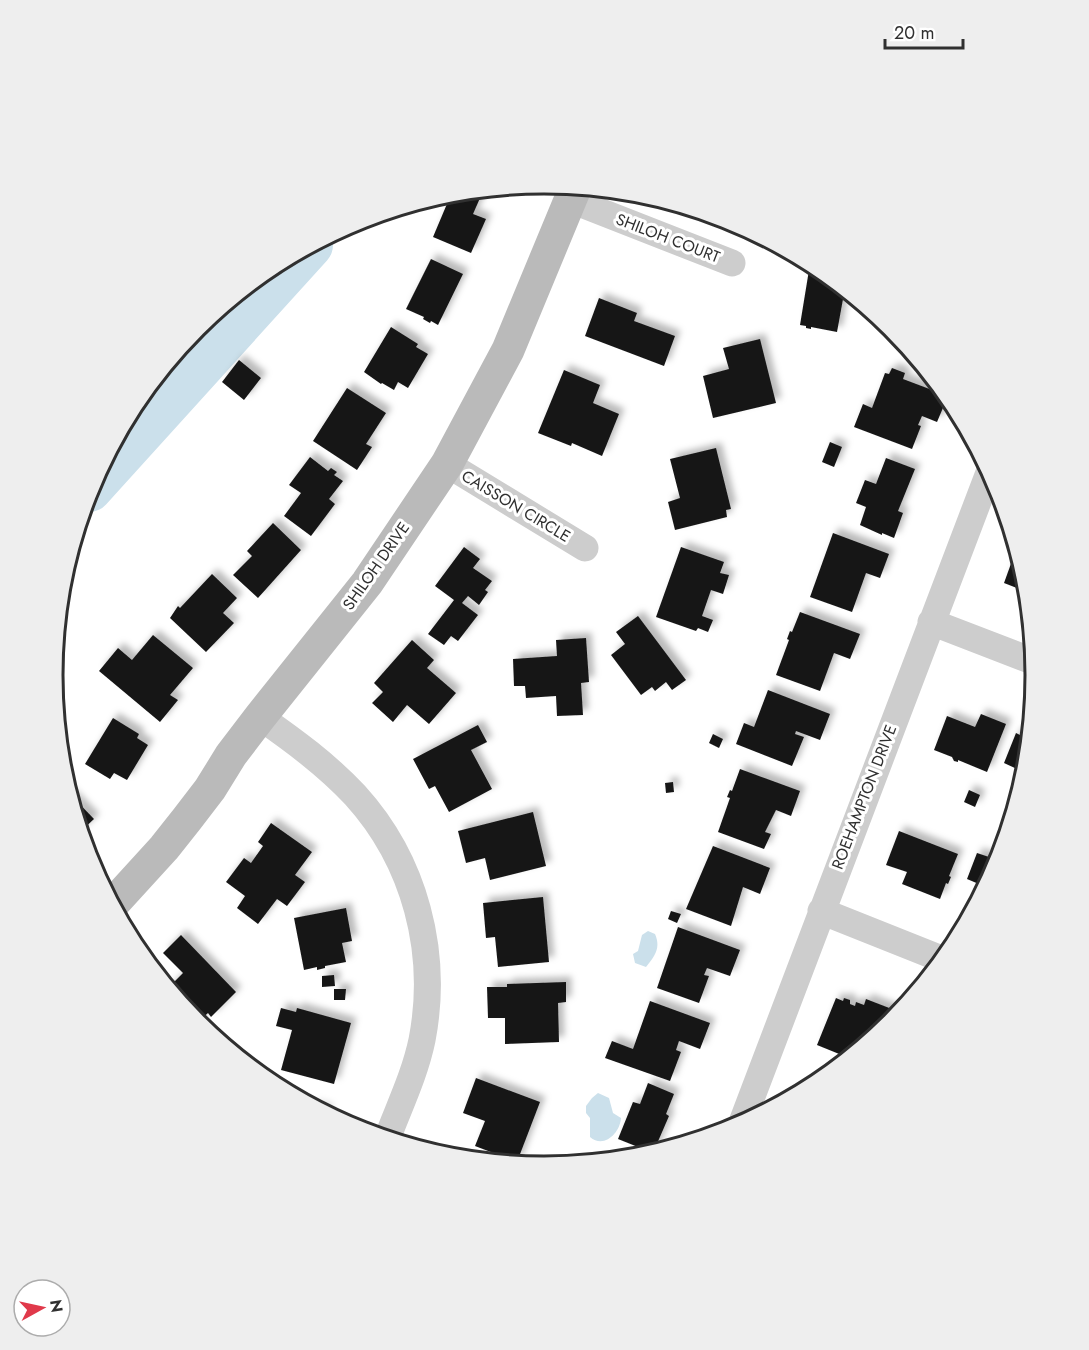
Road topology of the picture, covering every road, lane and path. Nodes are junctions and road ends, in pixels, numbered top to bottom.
1 (573, 195) edge
2 (579, 195) edge
3 (732, 263) dead end
4 (447, 464) junction
5 (985, 482) edge
6 (585, 548) dead end
7 (931, 622) junction
8 (1025, 658) edge
9 (260, 717) junction
10 (118, 898) edge
11 (821, 911) junction
12 (935, 956) edge
13 (746, 1112) edge
14 (390, 1131) edge

1 - 4 street, SHILOH DRIVE
2 - 3 street, SHILOH COURT
4 - 6 street, CAISSON CIRCLE
4 - 9 street, SHILOH DRIVE
5 - 7 street, ROEHAMPTON DRIVE
7 - 8 street
7 - 11 street, ROEHAMPTON DRIVE
9 - 10 street, SHILOH DRIVE
9 - 14 street
11 - 12 street
11 - 13 street, ROEHAMPTON DRIVE

